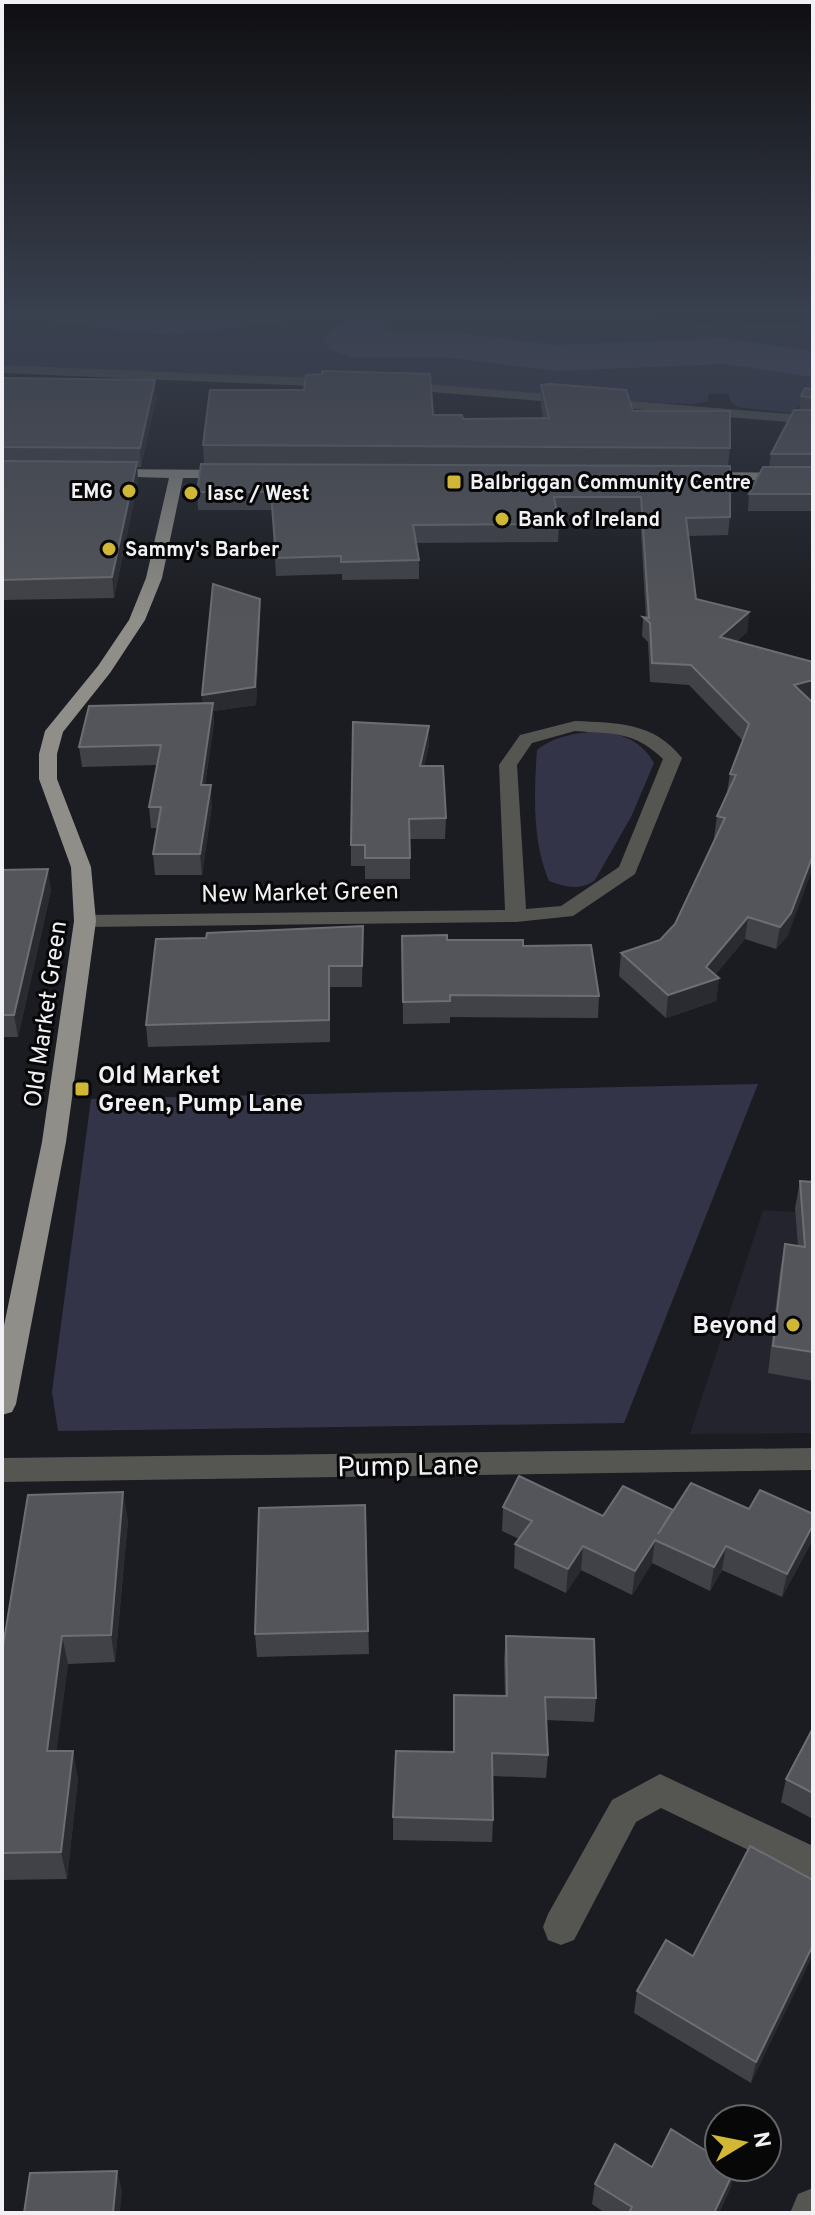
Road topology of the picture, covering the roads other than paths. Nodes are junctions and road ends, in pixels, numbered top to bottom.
1 (777, 415) edge
2 (813, 420) edge
3 (98, 473) edge
4 (177, 473) junction
5 (240, 474) edge
6 (688, 476) edge
7 (813, 477) edge
8 (516, 916) junction
9 (85, 921) junction
10 (2, 1404) edge
11 (813, 1459) edge
12 (2, 1470) edge
13 (813, 1864) edge
14 (561, 1927) dead end

1 - 2 street
3 - 4 main road
4 - 5 main road
4 - 9 main road, Old Market Green
6 - 7 main road
8 - 8 street, New Market Green
8 - 9 street, New Market Green
9 - 10 main road, Old Market Green
11 - 12 street, Pump Lane
13 - 14 street

